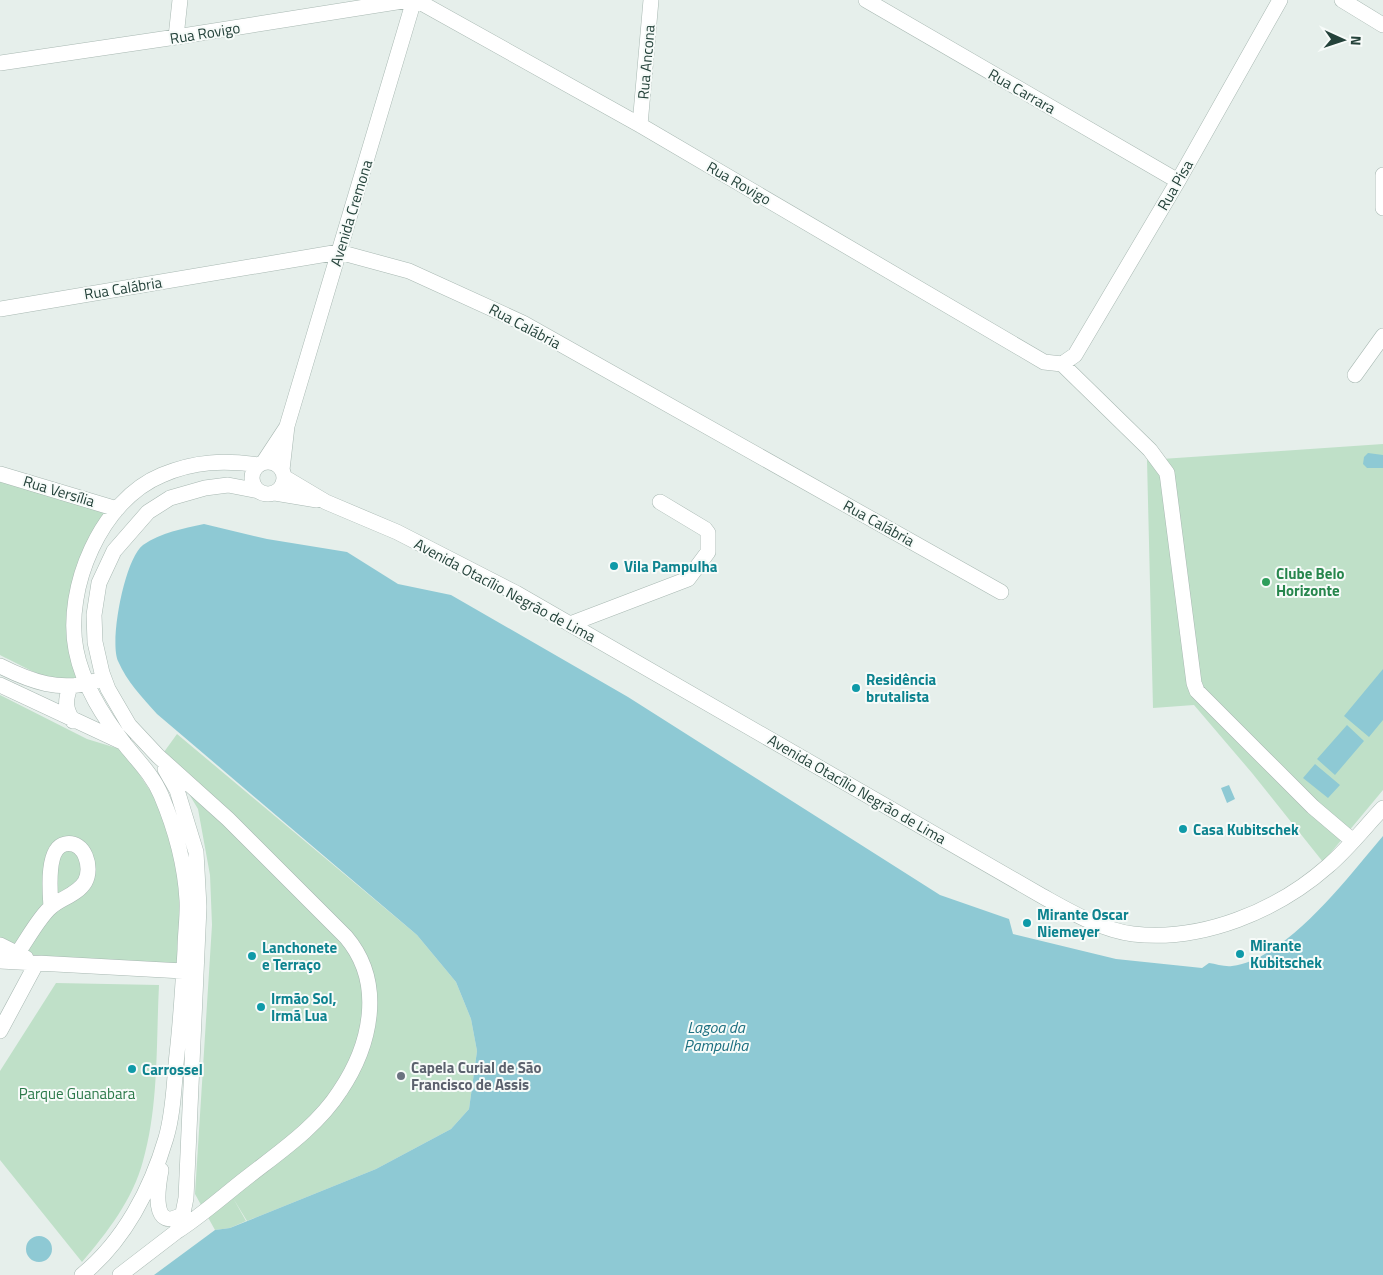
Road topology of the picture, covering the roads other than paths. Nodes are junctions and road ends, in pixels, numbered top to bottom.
1 (180, 0) edge
2 (409, 0) edge
3 (415, 0) edge
4 (651, 0) edge
5 (866, 0) edge
6 (1280, 0) edge
7 (1342, 0) edge
8 (1383, 25) edge
9 (176, 37) junction
10 (0, 62) edge
11 (640, 125) junction
12 (1383, 175) edge
13 (1178, 181) junction
14 (1383, 208) edge
15 (339, 252) junction
16 (0, 309) edge
17 (1383, 336) edge
18 (1062, 364) junction
19 (1355, 375) dead end
20 (287, 426) junction
21 (261, 464) junction
22 (283, 473) junction
23 (0, 474) edge
24 (259, 491) junction
25 (274, 493) junction
26 (326, 502) junction
27 (660, 502) dead end
28 (117, 509) junction
29 (1001, 592) dead end
30 (570, 624) junction
31 (0, 666) edge
32 (85, 684) junction
33 (0, 685) edge
34 (70, 687) junction
35 (108, 689) junction
36 (73, 721) junction
37 (124, 743) junction
38 (158, 756) junction
39 (1383, 808) edge
40 (1353, 840) junction
41 (51, 907) dead end
42 (0, 945) edge
43 (17, 954) junction
44 (0, 961) edge
45 (36, 964) junction
46 (184, 971) junction
47 (0, 1031) edge
48 (167, 1136) junction
49 (183, 1214) junction
50 (176, 1232) junction
51 (82, 1275) edge
52 (120, 1275) edge

1 - 9 street
2 - 9 street, Rua Rovigo
3 - 11 street, Rua Rovigo
3 - 15 street, Avenida Cremona
4 - 11 street, Rua Ancona
5 - 13 street, Rua Carrara
6 - 13 street, Rua Pisa
7 - 8 street
9 - 10 street, Rua Rovigo
11 - 18 street, Rua Rovigo
12 - 14 street
13 - 18 street, Rua Pisa
15 - 16 street, Rua Calábria
15 - 20 street, Avenida Cremona
15 - 29 street, Rua Calábria
17 - 19 street
18 - 40 street
20 - 21 street, Avenida Cremona
20 - 22 street, Avenida Cremona
21 - 22 street
21 - 24 street
21 - 28 street
22 - 25 street
22 - 26 street, Avenida Otacílio Negrão de Lima
23 - 28 street, Rua Versília
24 - 25 street
24 - 35 street
25 - 26 street, Avenida Otacílio Negrão de Lima
26 - 30 street, Avenida Otacílio Negrão de Lima
27 - 30 street
28 - 32 street
30 - 40 street, Avenida Otacílio Negrão de Lima
31 - 34 street
32 - 34 street
32 - 35 street
32 - 37 street
33 - 36 street
34 - 36 street
35 - 38 street
36 - 37 street
37 - 46 street
38 - 49 street
38 - 50 street
39 - 40 street, Avenida Otacílio Negrão de Lima
41 - 43 street
42 - 43 street
43 - 45 street
44 - 45 street
45 - 46 street
45 - 47 street
46 - 48 street
48 - 49 street
48 - 51 street
49 - 50 street
50 - 52 street

